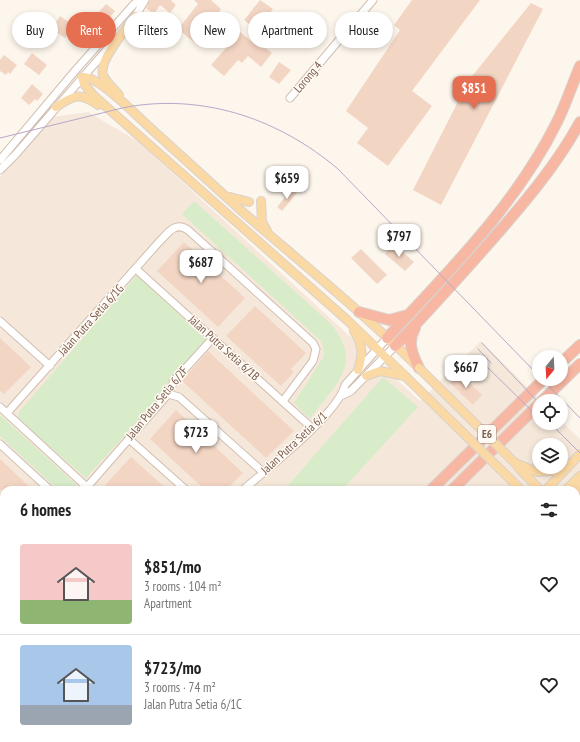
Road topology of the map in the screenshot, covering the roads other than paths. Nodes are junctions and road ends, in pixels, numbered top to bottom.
1 (141, 0) edge
2 (146, 0) edge
3 (373, 0) edge
4 (138, 12) edge
5 (122, 18) junction
6 (124, 30) edge
7 (124, 33) edge
8 (580, 66) edge
9 (82, 77) junction
10 (290, 98) dead end
11 (56, 107) junction
12 (135, 113) junction
13 (580, 122) edge
14 (30, 124) junction
15 (128, 126) junction
16 (0, 160) edge
17 (0, 170) edge
18 (224, 194) junction
19 (261, 201) dead end
20 (248, 202) dead end
21 (225, 212) junction
22 (245, 214) junction
23 (247, 232) junction
24 (269, 234) junction
25 (136, 269) junction
26 (359, 312) junction
27 (408, 315) junction
28 (347, 320) junction
29 (0, 321) edge
30 (419, 321) junction
31 (213, 338) junction
32 (387, 338) junction
33 (580, 345) edge
34 (395, 346) junction
35 (377, 348) junction
36 (385, 356) junction
37 (568, 356) edge
38 (580, 364) edge
39 (50, 366) junction
40 (419, 368) junction
41 (358, 370) junction
42 (366, 376) junction
43 (406, 377) junction
44 (537, 386) edge
45 (168, 394) junction
46 (549, 394) edge
47 (343, 395) junction
48 (283, 401) junction
49 (0, 407) edge
50 (532, 411) edge
51 (7, 413) junction
52 (312, 428) junction
53 (129, 439) junction
54 (0, 444) edge
55 (580, 454) edge
56 (515, 463) junction
57 (568, 465) edge
58 (532, 470) edge
59 (263, 472) junction
60 (505, 474) junction
61 (560, 474) edge
62 (580, 476) edge
63 (46, 486) edge
64 (87, 486) edge
65 (91, 486) edge
66 (182, 486) edge
67 (247, 486) edge
68 (435, 486) edge
69 (456, 486) edge
70 (510, 486) edge
71 (517, 486) edge
72 (536, 486) edge
73 (549, 486) edge
74 (570, 486) edge

1 - 5 street
2 - 4 street
3 - 10 street, Lorong 4
5 - 9 street
5 - 14 street
6 - 9 street
7 - 12 main road
8 - 27 highway
9 - 11 street
9 - 12 main road
9 - 14 street
9 - 15 main road
11 - 15 main road
11 - 17 street
12 - 18 main road
13 - 30 highway
14 - 16 street
15 - 21 main road
18 - 20 main road
18 - 22 main road
19 - 24 main road
21 - 22 main road
21 - 23 main road
22 - 23 main road
22 - 24 main road
23 - 28 main road
24 - 26 main road
25 - 31 street, Jalan Putra Setia 6/1B
25 - 39 street, Jalan Putra Setia 6/1G
25 - 48 street, Jalan Putra Setia 6/1G
26 - 27 highway
26 - 32 main road
27 - 32 highway
28 - 35 main road
28 - 41 main road
29 - 39 street
30 - 34 highway
30 - 40 highway
31 - 45 street, Jalan Putra Setia 6/2F
31 - 48 street, Jalan Putra Setia 6/1B
32 - 34 main road
32 - 35 street
33 - 37 highway
34 - 36 street
34 - 40 main road
35 - 36 main road
35 - 41 street
36 - 42 street
36 - 43 main road
38 - 46 highway
39 - 51 street, Jalan Putra Setia 6/1G
40 - 56 main road, bridge
41 - 47 street
42 - 43 main road
42 - 47 street
43 - 60 main road, bridge
44 - 68 highway, E6
45 - 53 street, Jalan Putra Setia 6/2F
45 - 59 street
47 - 52 street, Jalan Putra Setia 6/1
48 - 52 street, Jalan Putra Setia 6/1B
49 - 51 street
50 - 69 highway, E6
51 - 64 street
52 - 59 street, Jalan Putra Setia 6/1
53 - 65 street, Jalan Putra Setia 6/2F
53 - 66 street
54 - 63 street
55 - 57 main road
56 - 58 main road
56 - 72 main road
59 - 67 street, Jalan Putra Setia 6/1
60 - 70 main road
60 - 71 main road
61 - 73 main road
62 - 74 main road

